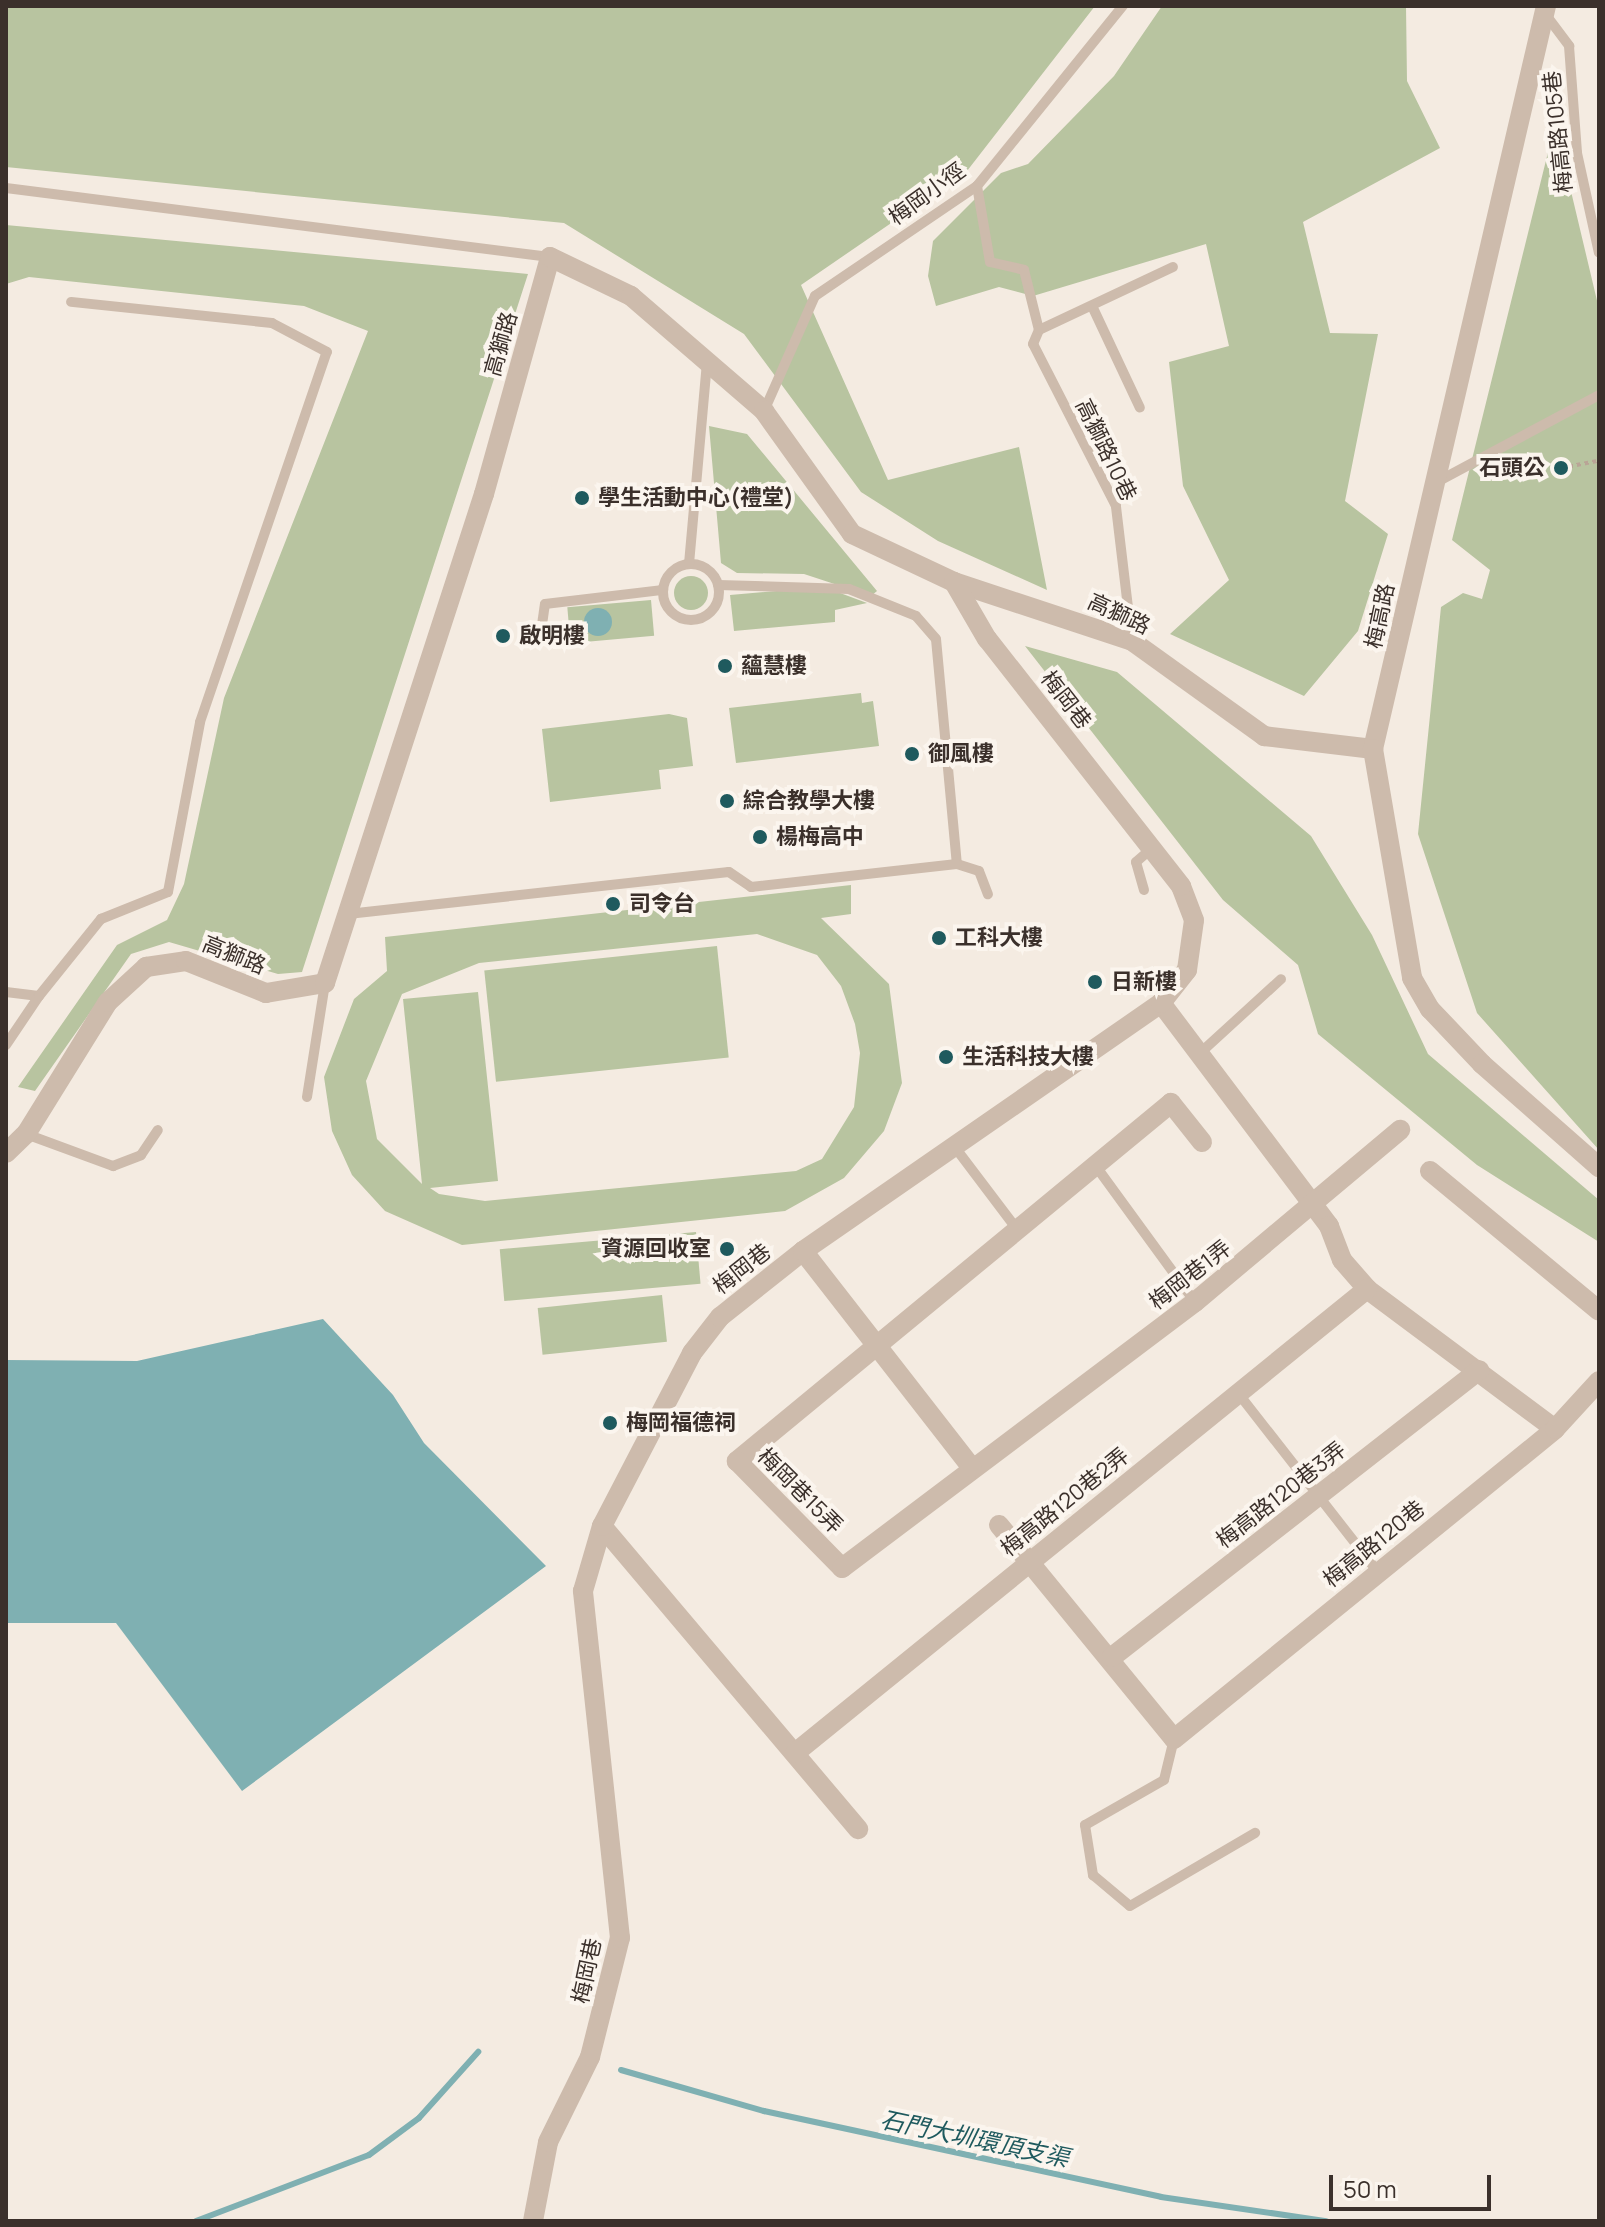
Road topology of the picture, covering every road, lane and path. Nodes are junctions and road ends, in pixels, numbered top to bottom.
1 (1123, 6) edge
2 (1545, 10) edge
3 (977, 186) junction
4 (6, 188) edge
5 (1599, 253) edge
6 (550, 257) junction
7 (1173, 267) dead end
8 (71, 302) dead end
9 (1093, 308) junction
10 (1039, 330) junction
11 (707, 362) junction
12 (1599, 395) edge
13 (1140, 408) dead end
14 (764, 411) junction
15 (1599, 418) edge
16 (1598, 464) edge
17 (1561, 468) dead end
18 (1433, 485) junction
19 (689, 564) junction
20 (954, 582) junction
21 (718, 585) junction
22 (663, 590) junction
23 (540, 639) dead end
24 (1132, 641) junction
25 (1373, 749) junction
26 (1152, 848) junction
27 (957, 864) junction
28 (1144, 890) dead end
29 (988, 894) dead end
30 (347, 914) junction
31 (1281, 979) dead end
32 (325, 983) junction
33 (6, 992) edge
34 (39, 996) junction
35 (1161, 1003) junction
36 (6, 1045) edge
37 (1199, 1054) junction
38 (307, 1097) dead end
39 (158, 1130) dead end
40 (1400, 1130) dead end
41 (26, 1134) junction
42 (1202, 1142) dead end
43 (954, 1146) junction
44 (6, 1153) edge
45 (1094, 1165) junction
46 (1599, 1167) edge
47 (1430, 1171) dead end
48 (1315, 1208) junction
49 (1016, 1228) junction
50 (803, 1251) junction
51 (1367, 1289) junction
52 (1195, 1302) junction
53 (1599, 1311) edge
54 (875, 1342) junction
55 (1479, 1370) junction
56 (1092, 1378) joint
57 (1599, 1381) edge
58 (1238, 1393) junction
59 (1555, 1429) junction
60 (971, 1467) junction
61 (1319, 1496) junction
62 (999, 1525) dead end
63 (602, 1526) junction
64 (1033, 1559) junction
65 (1378, 1572) junction
66 (1112, 1657) junction
67 (1174, 1739) junction
68 (795, 1753) junction
69 (858, 1829) dead end
70 (1255, 1833) dead end
71 (533, 2221) edge

1 - 3 lane, 梅岡小徑
2 - 5 lane, 梅高路105巷
2 - 18 street, 梅高路
3 - 10 lane, 高獅路10巷
3 - 14 lane, 梅岡小徑
4 - 6 lane
6 - 11 street, 高獅路
6 - 30 street, 高獅路
7 - 9 lane
8 - 34 lane
9 - 10 lane
9 - 13 lane
10 - 24 lane, 高獅路10巷
11 - 14 street, 高獅路
11 - 19 lane
12 - 18 lane
14 - 20 street, 高獅路
15 - 16 path
16 - 17 path
18 - 25 street, 梅高路
19 - 21 lane
19 - 22 lane
20 - 24 street, 高獅路
20 - 26 street, 梅岡巷
21 - 22 lane
21 - 27 lane
22 - 23 lane
24 - 25 street, 高獅路
25 - 46 street, 梅高路
26 - 28 lane
26 - 35 street, 梅岡巷
27 - 29 lane
27 - 30 lane
30 - 32 street, 高獅路
31 - 37 lane
32 - 38 lane
32 - 41 street, 高獅路
33 - 34 lane
34 - 36 lane
35 - 37 street
35 - 43 street, 梅岡巷
37 - 48 street
39 - 41 lane
40 - 48 street, 梅岡巷1弄
41 - 44 street, 高獅路
42 - 45 street, 梅岡巷15弄
43 - 49 lane
43 - 50 street, 梅岡巷
45 - 49 street, 梅岡巷15弄
45 - 52 lane
47 - 53 street
48 - 51 street
48 - 52 street, 梅岡巷1弄
49 - 54 street, 梅岡巷15弄
50 - 54 street
50 - 63 street, 梅岡巷
51 - 55 street
51 - 58 street, 梅高路120巷2弄
52 - 56 street, 梅岡巷1弄
54 - 60 street
54 - 60 street, 梅岡巷15弄
55 - 59 street
55 - 61 street, 梅高路120巷3弄
56 - 60 street, 梅岡巷15弄
57 - 59 street, 梅高路120巷
58 - 61 lane
58 - 64 street, 梅高路120巷2弄
59 - 65 street, 梅高路120巷
61 - 65 lane
61 - 66 street, 梅高路120巷3弄
62 - 64 street
63 - 68 street
63 - 71 street, 梅岡巷
64 - 66 street
64 - 68 street, 梅高路120巷2弄
65 - 67 street, 梅高路120巷
66 - 67 street
67 - 70 lane
68 - 69 street

